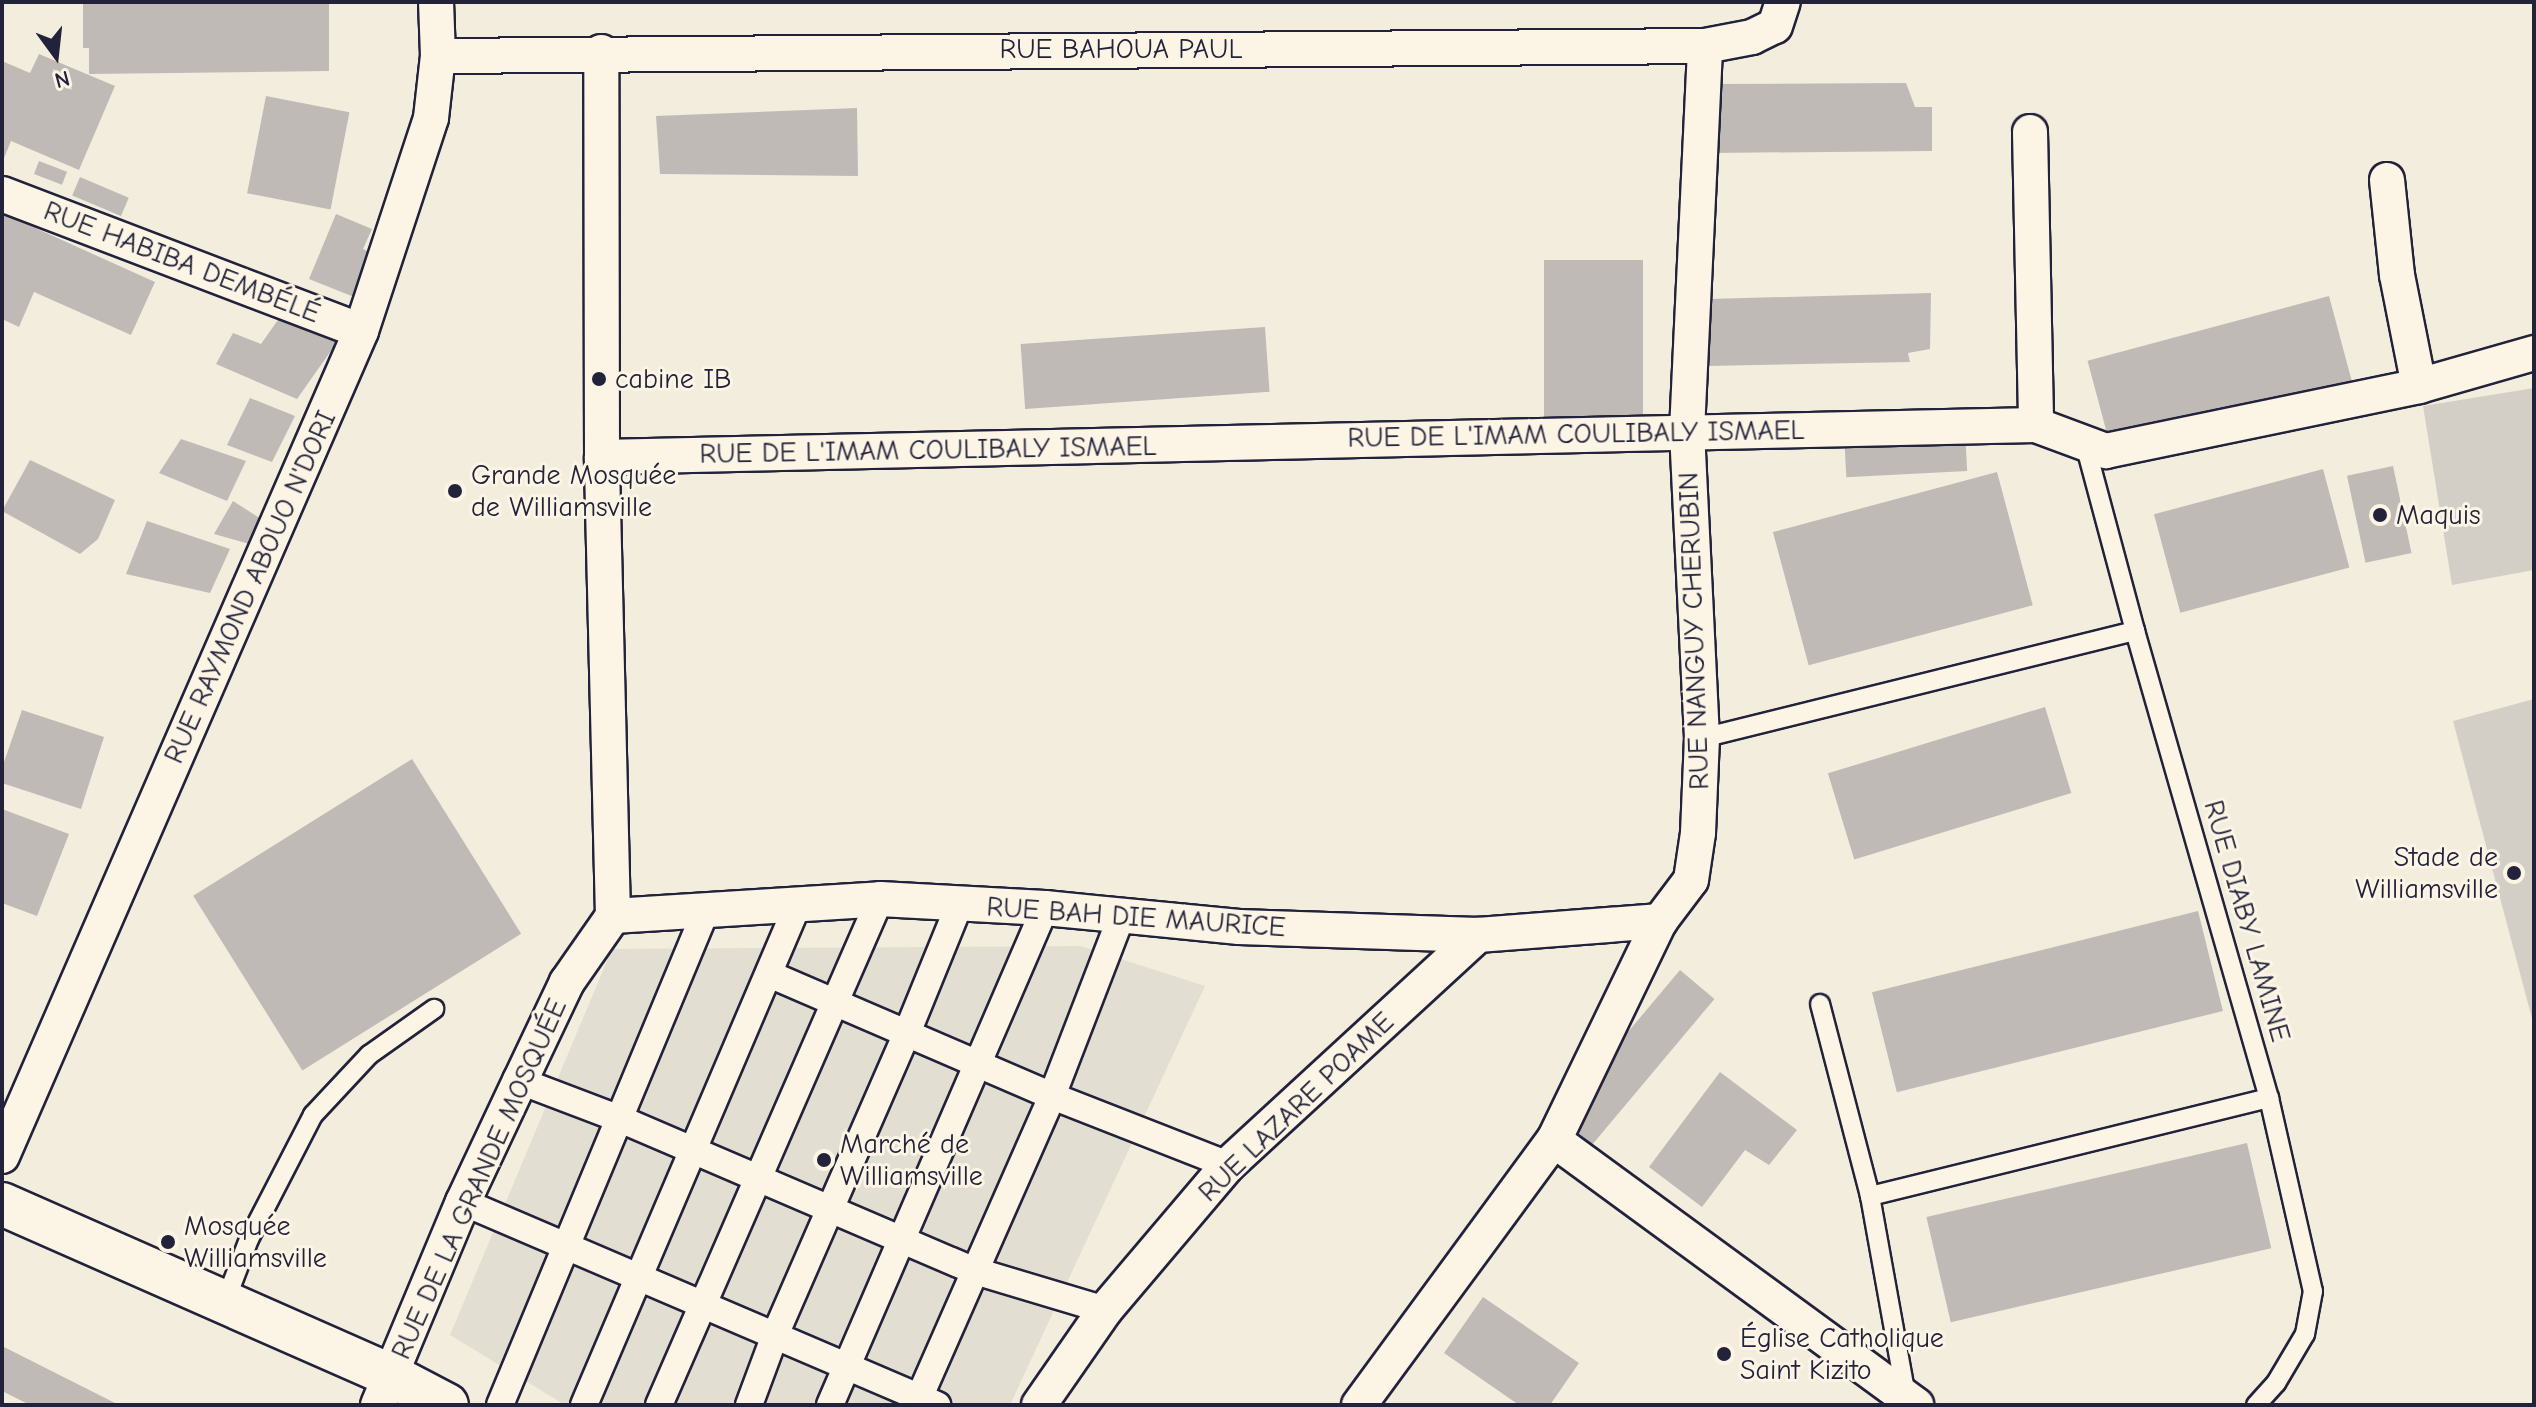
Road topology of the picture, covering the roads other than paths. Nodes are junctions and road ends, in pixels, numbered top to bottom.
1 (436, 2) edge
2 (1783, 2) edge
3 (1705, 46) junction
4 (601, 52) junction
5 (438, 56) junction
6 (2030, 132) dead end
7 (2387, 180) dead end
8 (2, 194) edge
9 (361, 331) junction
10 (2534, 353) edge
11 (2419, 386) junction
12 (2036, 425) junction
13 (1687, 431) junction
14 (2085, 444) junction
15 (602, 457) junction
16 (2135, 631) junction
17 (1702, 738) junction
18 (880, 899) junction
19 (960, 903) junction
20 (798, 904) junction
21 (1045, 908) junction
22 (706, 910) junction
23 (1122, 915) junction
24 (613, 916) junction
25 (1660, 921) junction
26 (1478, 935) junction
27 (769, 974) junction
28 (834, 1002) junction
29 (1820, 1004) dead end
30 (434, 1009) dead end
31 (907, 1033) junction
32 (979, 1064) junction
33 (520, 1081) junction
34 (1052, 1096) junction
35 (2269, 1098) junction
36 (620, 1119) junction
37 (1554, 1140) junction
38 (692, 1150) junction
39 (2, 1156) edge
40 (1228, 1165) junction
41 (757, 1178) junction
42 (1870, 1196) junction
43 (463, 1202) junction
44 (2, 1204) edge
45 (830, 1209) junction
46 (902, 1240) junction
47 (565, 1244) junction
48 (975, 1271) junction
49 (637, 1275) junction
50 (225, 1302) junction
51 (701, 1303) junction
52 (1105, 1310) junction
53 (775, 1335) junction
54 (847, 1365) junction
55 (385, 1390) edge
56 (1912, 1401) edge
57 (924, 1402) edge
58 (447, 1405) edge
59 (500, 1405) edge
60 (584, 1405) edge
61 (659, 1405) edge
62 (749, 1405) edge
63 (830, 1405) edge
64 (1039, 1405) edge
65 (1359, 1405) edge
66 (2256, 1405) edge

1 - 5 street, RUE RAYMOND ABOUO N'DORI
2 - 3 street, RUE BAHOUA PAUL
3 - 4 street, RUE BAHOUA PAUL
3 - 13 street, RUE NANGUY CHERUBIN
4 - 5 street, RUE BAHOUA PAUL
4 - 15 street
5 - 9 street, RUE RAYMOND ABOUO N'DORI
6 - 12 street
7 - 11 street
8 - 9 street, RUE HABIBA DEMBÉLÉ
9 - 39 street, RUE RAYMOND ABOUO N'DORI
10 - 11 street, RUE DE L'IMAM COULIBALY ISMAEL
11 - 14 street, RUE DE L'IMAM COULIBALY ISMAEL
12 - 13 street, RUE DE L'IMAM COULIBALY ISMAEL
12 - 14 street, RUE DE L'IMAM COULIBALY ISMAEL
13 - 15 street, RUE DE L'IMAM COULIBALY ISMAEL
13 - 17 street, RUE NANGUY CHERUBIN
14 - 16 lane, RUE DIABY LAMINE
15 - 24 street
16 - 17 lane
16 - 35 lane, RUE DIABY LAMINE
17 - 25 street, RUE NANGUY CHERUBIN
18 - 19 street, RUE BAH DIE MAURICE
18 - 20 street, RUE BAH DIE MAURICE
18 - 28 street
19 - 21 street, RUE BAH DIE MAURICE
19 - 31 street
20 - 22 street, RUE BAH DIE MAURICE
20 - 27 street
21 - 23 street, RUE BAH DIE MAURICE
21 - 32 street
22 - 24 street, RUE BAH DIE MAURICE
22 - 36 street
23 - 26 street, RUE BAH DIE MAURICE
23 - 34 street
24 - 33 street, RUE DE LA GRANDE MOSQUÉE
25 - 26 street, RUE BAH DIE MAURICE
25 - 37 street, RUE NANGUY CHERUBIN
26 - 40 street, RUE LAZARE POAME
27 - 28 street
27 - 38 street
28 - 31 street
28 - 41 street
29 - 42 lane
30 - 50 lane
31 - 32 street
31 - 45 street
32 - 34 street
32 - 46 street
33 - 36 street
33 - 43 street, RUE DE LA GRANDE MOSQUÉE
34 - 40 street
34 - 48 street
35 - 42 lane
35 - 66 lane, RUE DIABY LAMINE
36 - 38 street
36 - 47 street
37 - 56 street
37 - 65 street, RUE NANGUY CHERUBIN
38 - 41 street
38 - 49 street
40 - 52 street, RUE LAZARE POAME
41 - 45 street
41 - 51 street
42 - 56 lane
43 - 47 street
43 - 55 street, RUE DE LA GRANDE MOSQUÉE
44 - 50 street
45 - 46 street
45 - 53 street
46 - 48 street
46 - 54 street
47 - 49 street
47 - 59 street
48 - 52 street
48 - 57 street
49 - 51 street
49 - 60 street
50 - 55 street
51 - 53 street
51 - 61 street
52 - 64 street, RUE LAZARE POAME
53 - 54 street
53 - 62 street
54 - 57 street
54 - 63 street
55 - 58 street

